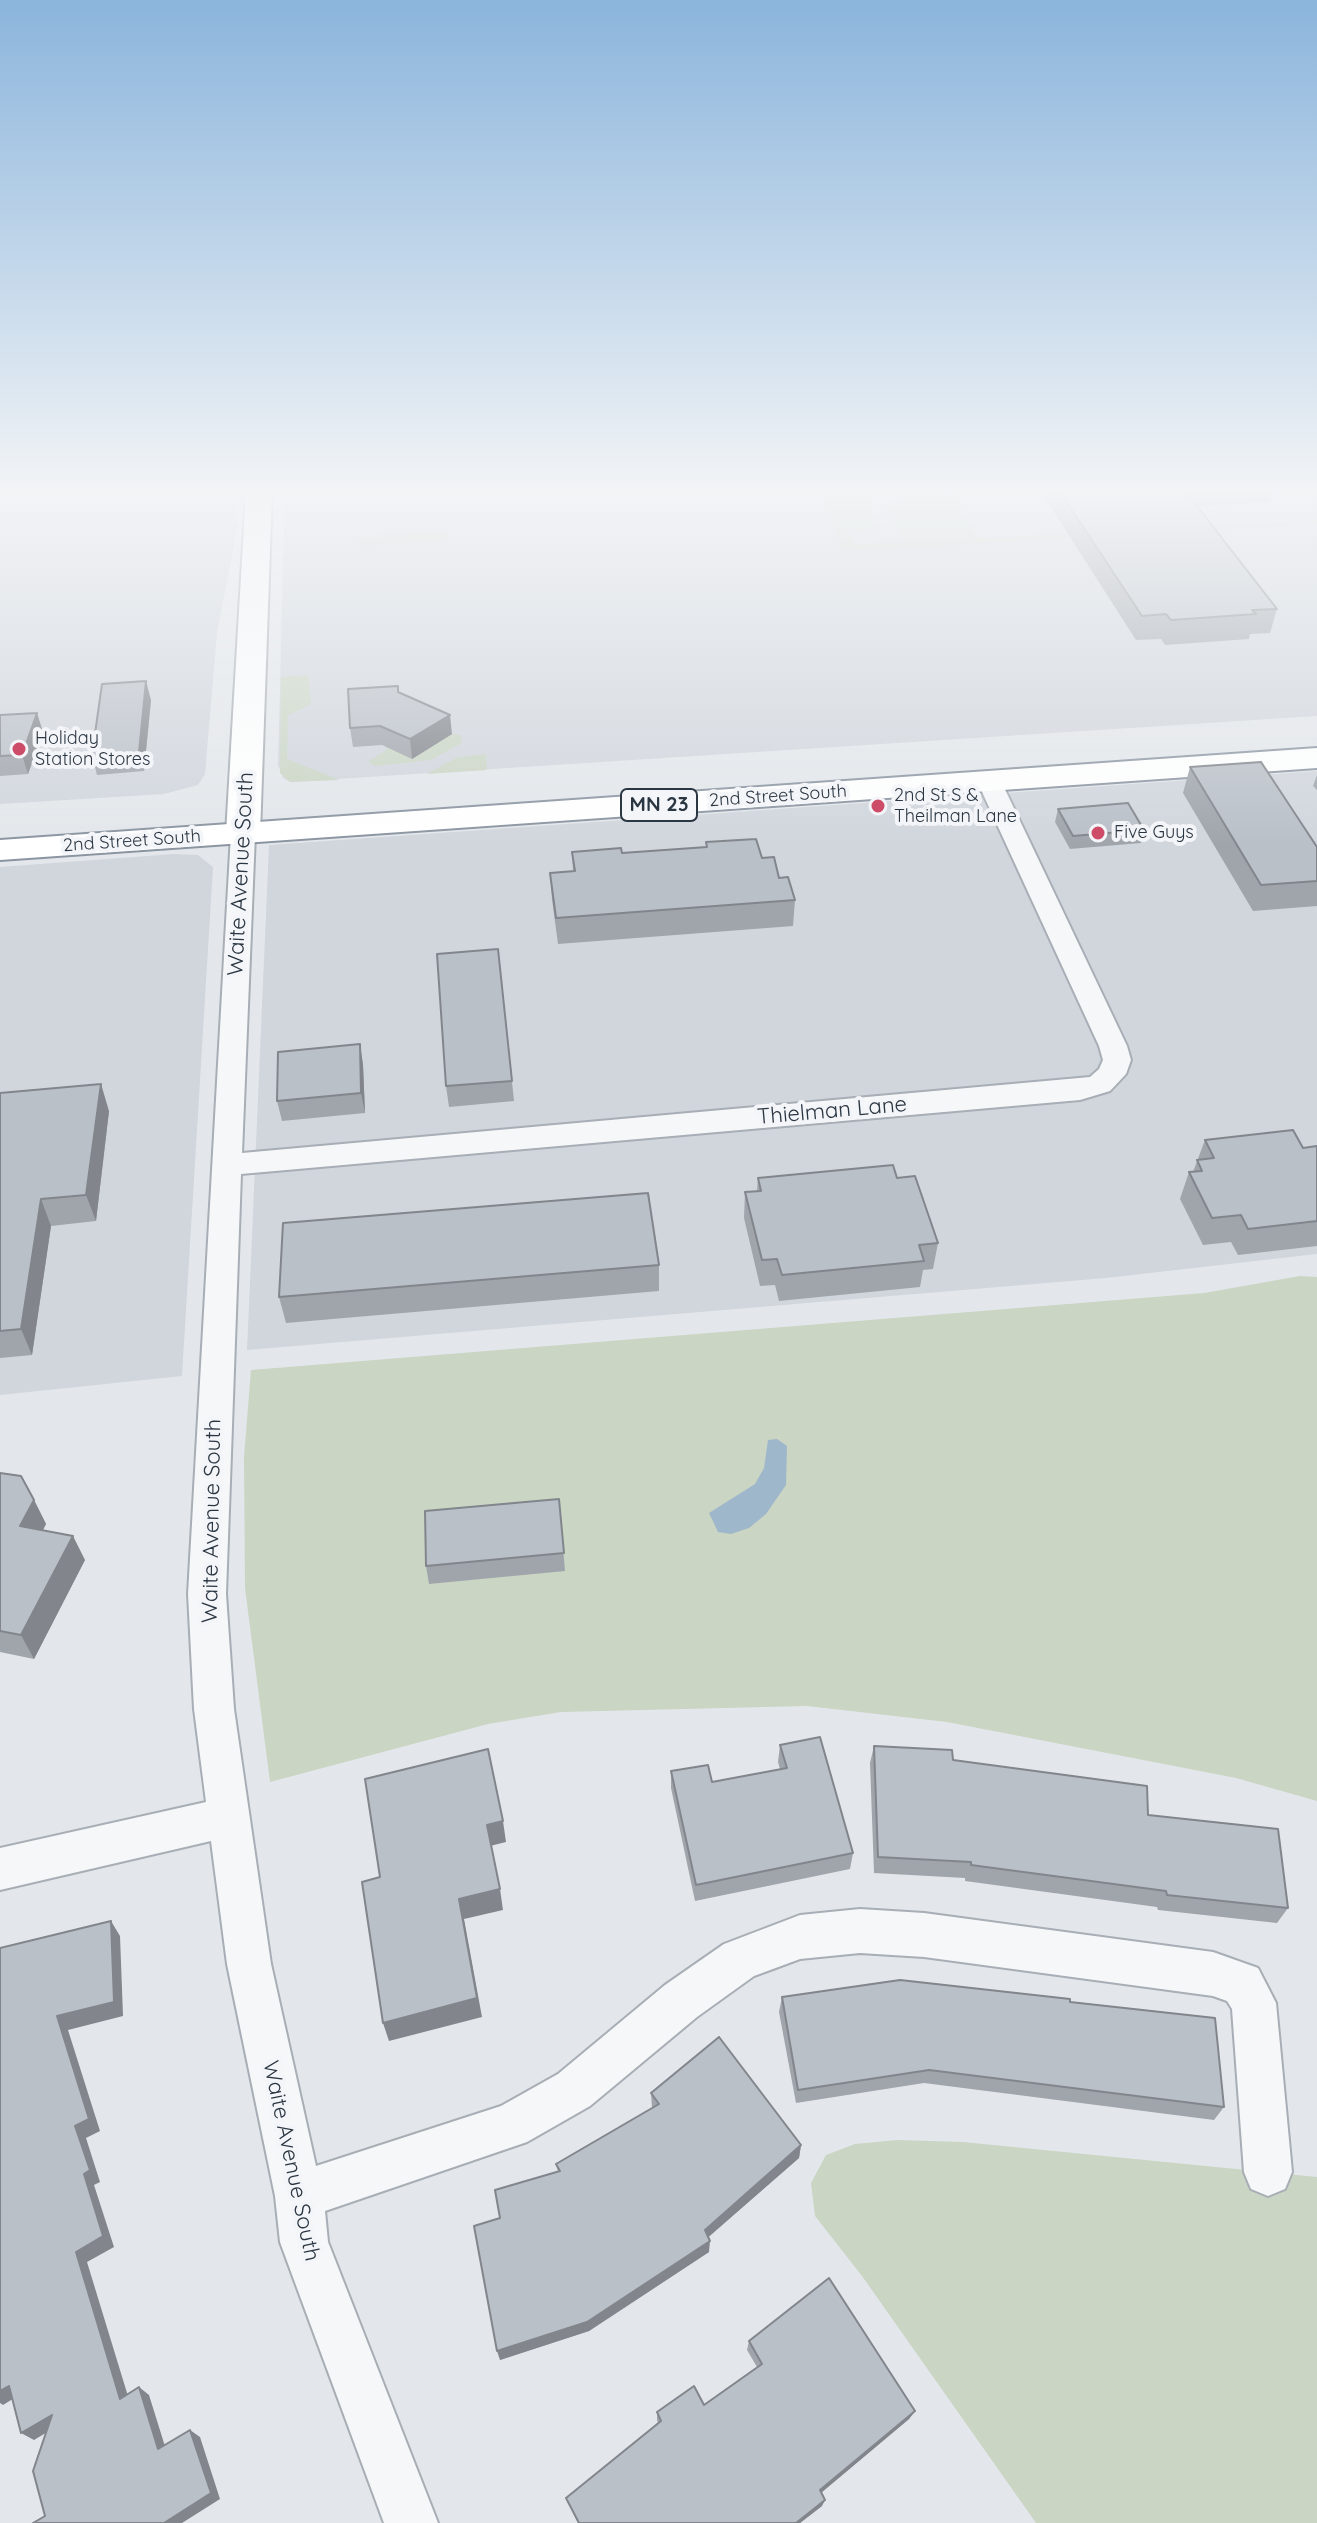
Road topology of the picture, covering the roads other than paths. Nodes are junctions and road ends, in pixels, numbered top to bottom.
1 (254, 610) edge
2 (1317, 734) edge
3 (1317, 758) edge
4 (989, 781) junction
5 (244, 820) junction
6 (0, 822) edge
7 (0, 850) edge
8 (226, 1165) junction
9 (227, 1817) junction
10 (0, 1869) edge
11 (1268, 2172) dead end
12 (299, 2196) junction
13 (399, 2518) edge

1 - 5 main road, Waite Avenue South
2 - 5 main road, 2nd Street South / MN 23
3 - 4 main road, 2nd Street South / MN 23
4 - 5 main road, 2nd Street South / MN 23
4 - 8 street, Thielman Lane
5 - 6 main road, 2nd Street South / MN 23
5 - 7 main road, 2nd Street South / MN 23
5 - 8 street, Waite Avenue South
8 - 9 street, Waite Avenue South
9 - 10 street
9 - 12 street, Waite Avenue South
11 - 12 street
12 - 13 street, Waite Avenue South

